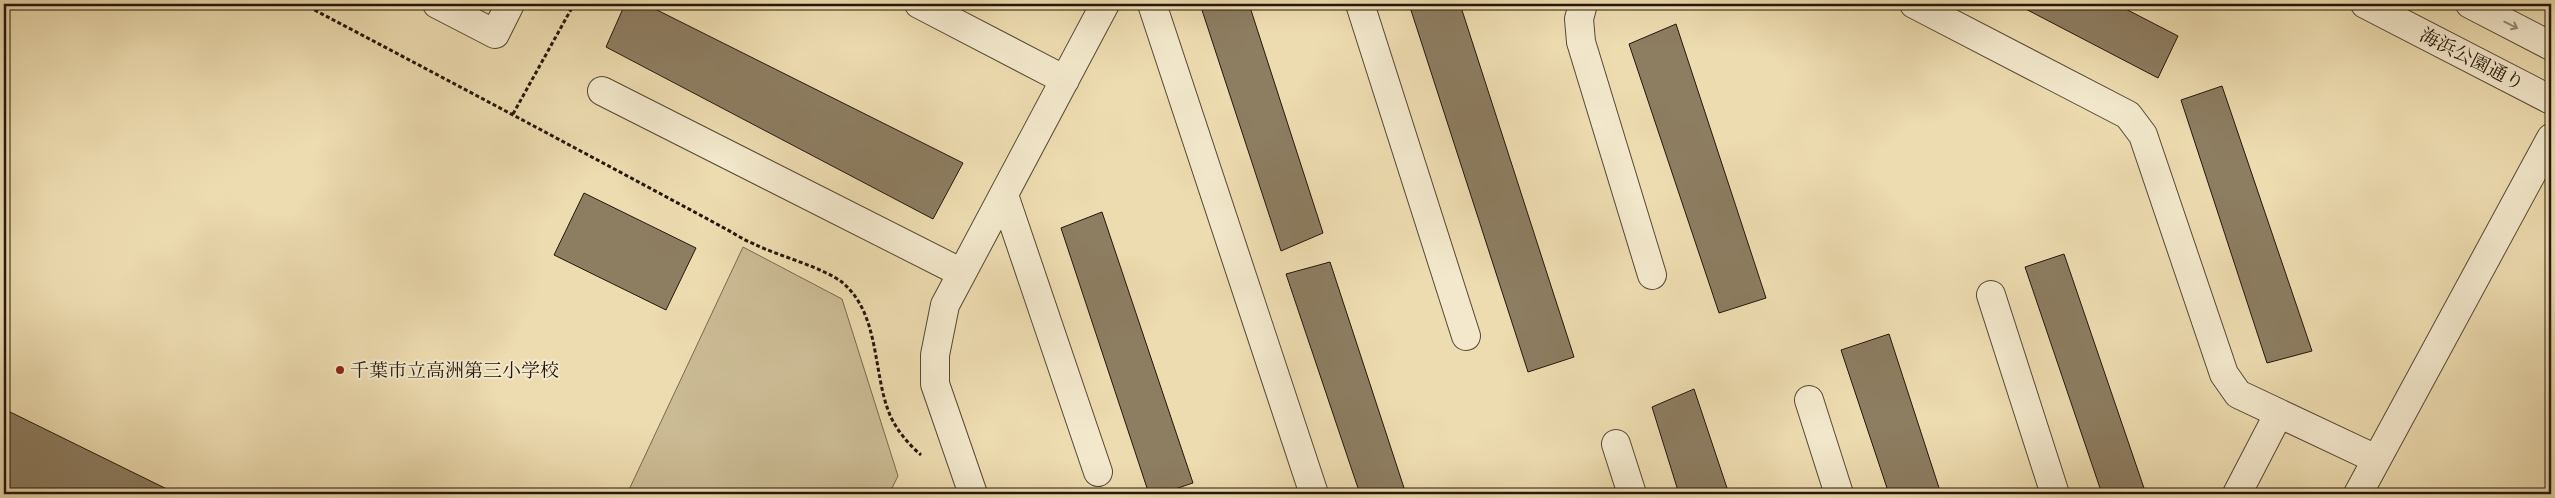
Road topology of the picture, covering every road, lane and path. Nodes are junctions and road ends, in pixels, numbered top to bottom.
1 (302, 4) edge
2 (437, 4) edge
3 (510, 4) edge
4 (574, 4) edge
5 (919, 4) edge
6 (1106, 4) edge
7 (1152, 4) edge
8 (1360, 4) edge
9 (1583, 4) edge
10 (1914, 4) edge
11 (2365, 4) edge
12 (2470, 4) edge
13 (2551, 46) edge
14 (1065, 80) junction
15 (602, 91) dead end
16 (2551, 100) edge
17 (513, 114) junction
18 (2551, 138) edge
19 (1004, 195) junction
20 (962, 273) junction
21 (1652, 275) dead end
22 (1991, 295) dead end
23 (1466, 336) dead end
24 (1809, 400) dead end
25 (2278, 414) junction
26 (1616, 444) dead end
27 (924, 458) dead end
28 (2376, 459) junction
29 (1098, 472) dead end
30 (973, 494) edge
31 (1314, 494) edge
32 (1632, 494) edge
33 (1839, 494) edge
34 (2055, 494) edge
35 (2237, 494) edge
36 (2358, 494) edge

1 - 17 path
2 - 3 street
4 - 17 path
5 - 14 street
6 - 14 street
7 - 31 street
8 - 23 street
9 - 21 street
10 - 25 street
11 - 16 street, 海浜公園通り
12 -> 13 street
14 - 19 street
15 - 20 street
17 - 27 path
18 - 28 street
19 - 20 street
19 - 29 street
20 - 30 street
22 - 34 street
24 - 33 street
25 - 28 street
25 - 35 street
26 - 32 street
28 - 36 street

